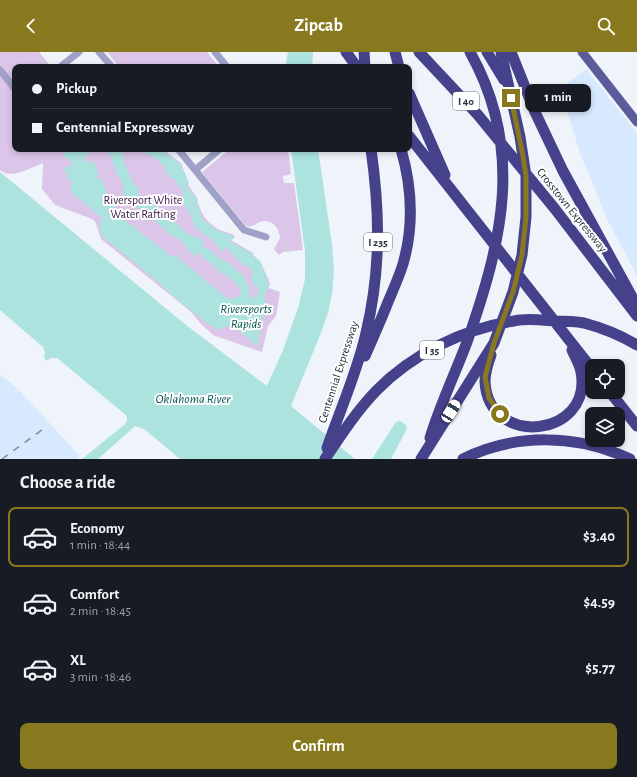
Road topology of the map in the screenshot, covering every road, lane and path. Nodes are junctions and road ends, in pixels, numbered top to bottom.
1 (79, 52) edge
2 (99, 52) edge
3 (214, 52) edge
4 (346, 52) edge
5 (364, 52) edge
6 (395, 52) edge
7 (419, 52) edge
8 (470, 52) edge
9 (486, 52) edge
10 (501, 52) edge
11 (511, 52) edge
12 (582, 52) edge
13 (64, 64) edge
14 (109, 64) edge
15 (224, 64) edge
16 (355, 64) edge
17 (365, 64) edge
18 (399, 64) edge
19 (0, 70) edge
20 (12, 85) edge
21 (508, 85) junction
22 (412, 100) edge
23 (637, 122) edge
24 (412, 140) edge
25 (180, 152) edge
26 (216, 152) edge
27 (371, 152) edge
28 (402, 152) edge
29 (195, 170) junction
30 (452, 190) junction
31 (266, 237) dead end
32 (637, 306) edge
33 (637, 316) edge
34 (494, 343) junction
35 (637, 345) edge
36 (585, 368) edge
37 (585, 374) edge
38 (347, 394) junction
39 (616, 399) edge
40 (637, 426) edge
41 (423, 455) edge
42 (324, 459) edge
43 (463, 459) edge
44 (630, 459) edge

1 - 13 street
2 - 14 street
3 - 15 street
4 - 16 highway
5 - 17 highway
6 - 18 highway
7 - 33 highway, Crosstown Expressway / I 40
8 - 41 highway
9 - 21 highway
10 - 21 highway
11 - 32 highway
12 - 23 main road
19 - 20 street
21 - 34 highway
22 - 30 highway
24 - 30 highway
25 - 29 street
26 - 29 street
27 - 38 highway, Centennial Expressway / I 235
28 - 38 highway
29 - 31 street
30 - 36 highway
34 - 37 highway
34 - 41 highway
35 - 42 highway, I 35
38 - 42 highway, Centennial Expressway / I 235
39 - 40 highway
43 - 44 highway

